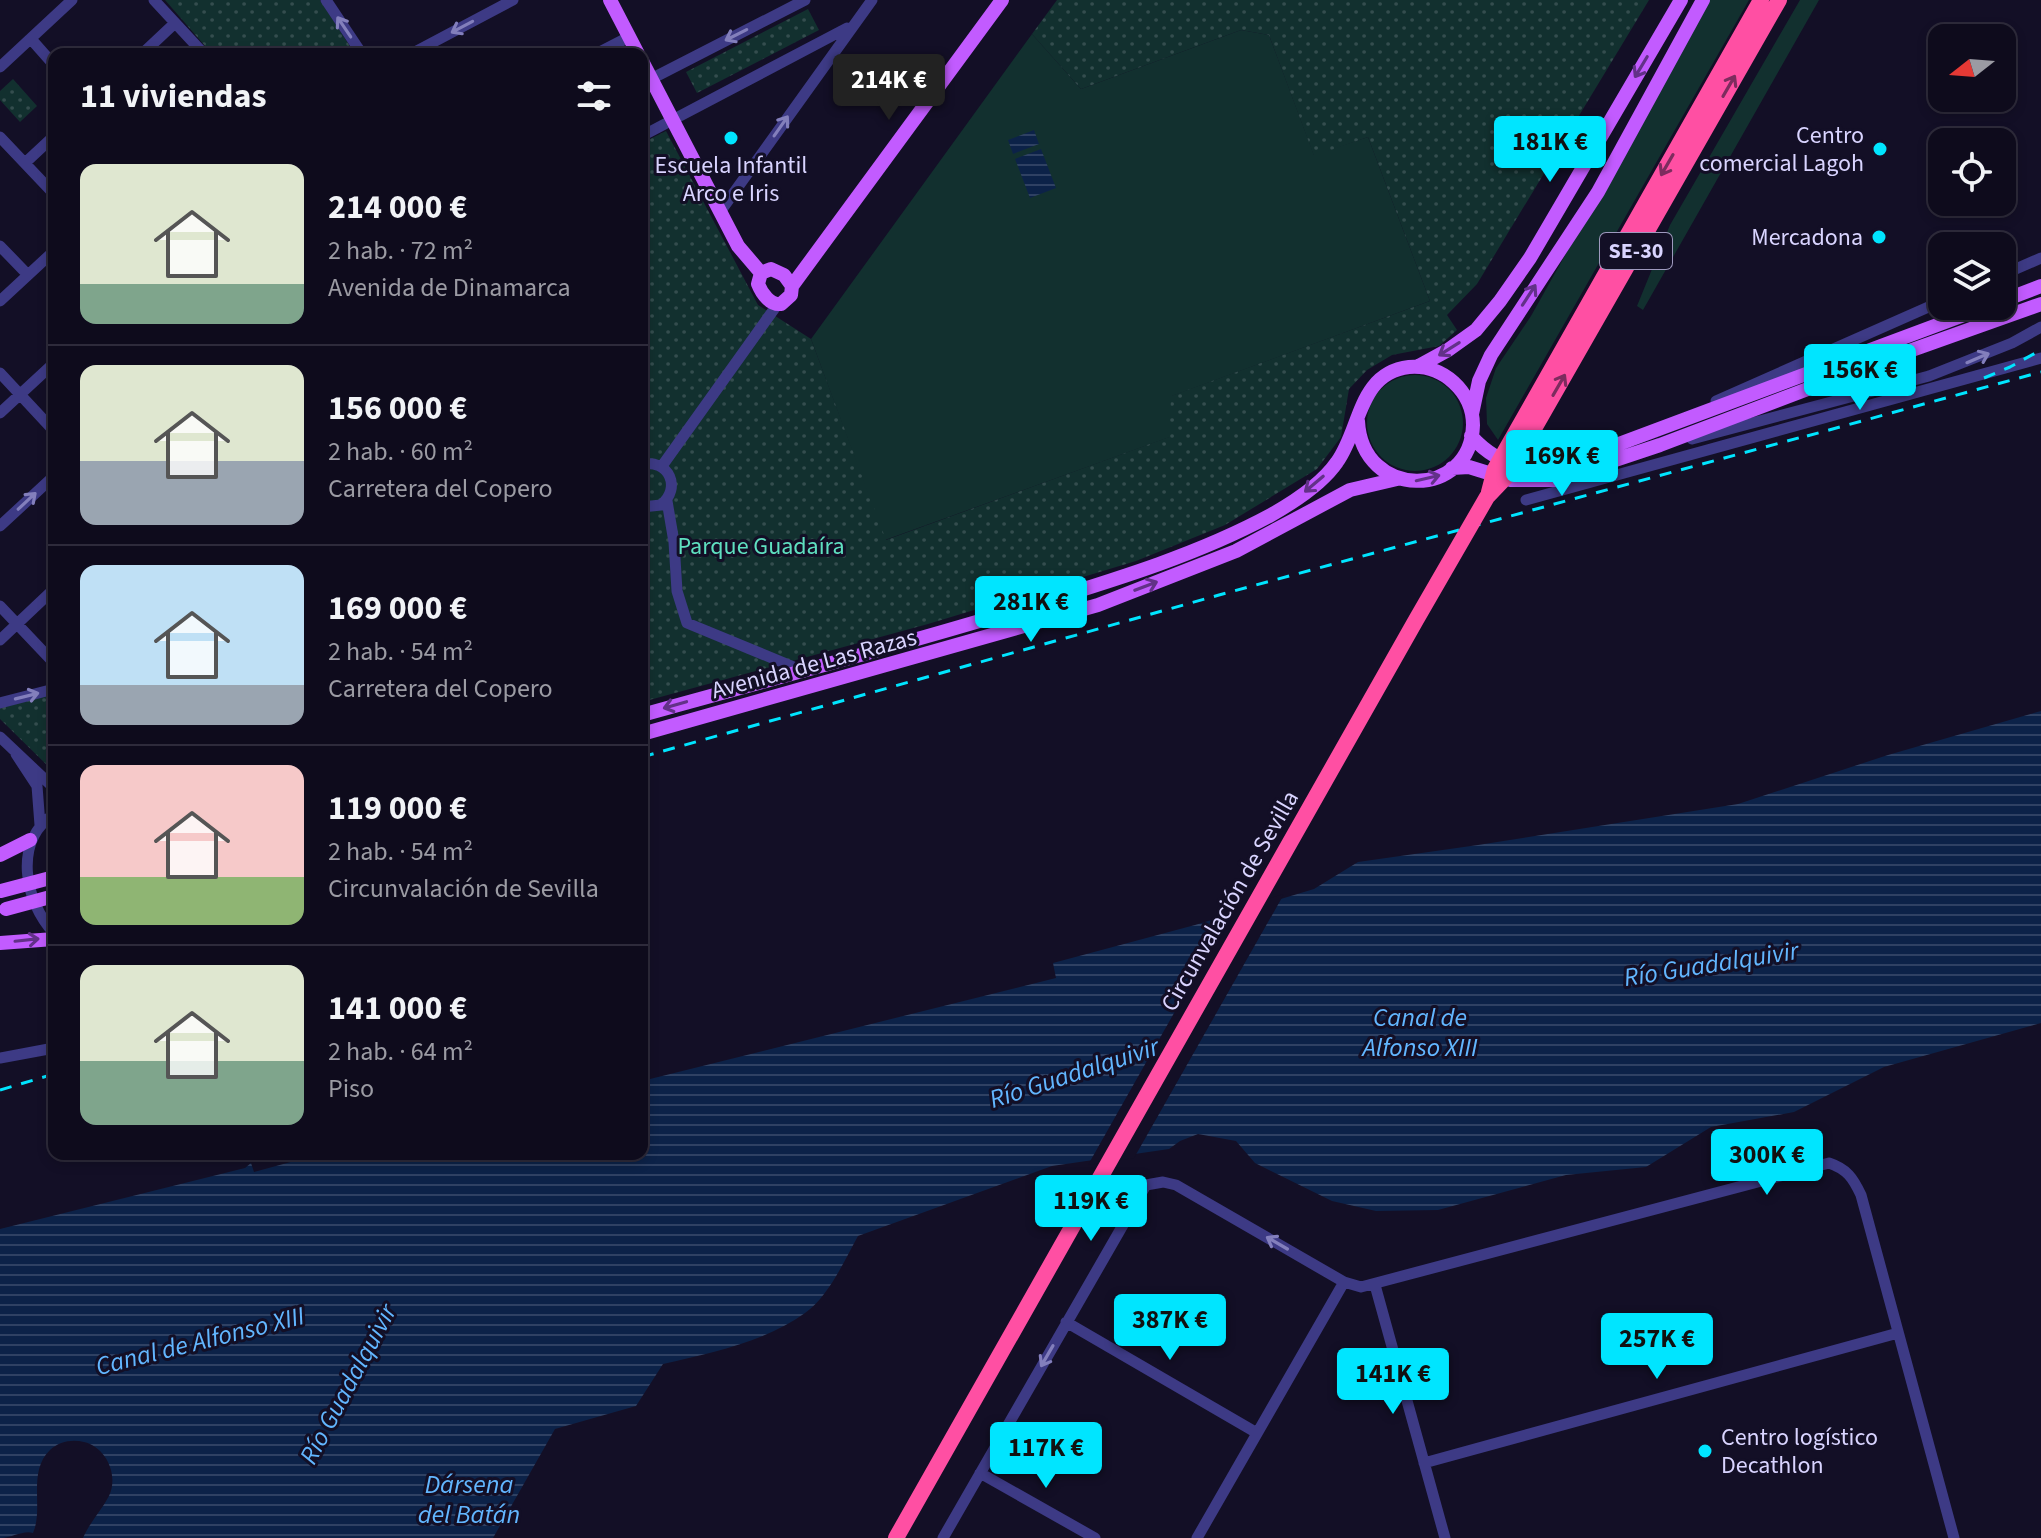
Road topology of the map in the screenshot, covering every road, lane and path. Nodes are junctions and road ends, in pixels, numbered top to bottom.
1 (72, 0) edge
2 (154, 0) edge
3 (326, 0) edge
4 (513, 0) edge
5 (610, 0) edge
6 (805, 0) edge
7 (872, 0) edge
8 (1002, 0) edge
9 (1681, 0) edge
10 (1703, 0) edge
11 (1761, 0) edge
12 (1779, 0) edge
13 (175, 23) junction
14 (851, 26) junction
15 (629, 37) junction
16 (31, 39) junction
17 (148, 48) edge
18 (198, 48) edge
19 (358, 48) edge
20 (422, 48) edge
21 (608, 48) edge
22 (635, 48) edge
23 (48, 58) edge
24 (0, 67) edge
25 (648, 73) edge
26 (651, 79) junction
27 (673, 120) junction
28 (648, 133) edge
29 (0, 137) edge
30 (48, 142) edge
31 (25, 163) junction
32 (48, 188) edge
33 (720, 212) junction
34 (0, 246) edge
35 (48, 257) edge
36 (2041, 258) edge
37 (2016, 269) edge
38 (761, 273) junction
39 (28, 275) junction
40 (792, 286) junction
41 (2041, 286) edge
42 (2016, 296) edge
43 (0, 301) edge
44 (2041, 304) edge
45 (777, 305) junction
46 (1928, 307) edge
47 (1950, 320) edge
48 (2041, 327) edge
49 (2041, 358) edge
50 (1417, 367) junction
51 (48, 369) edge
52 (0, 373) edge
53 (20, 395) junction
54 (0, 413) edge
55 (1472, 414) junction
56 (1358, 421) junction
57 (48, 425) edge
58 (1644, 435) junction
59 (1471, 436) junction
60 (1660, 445) junction
61 (648, 463) edge
62 (662, 466) junction
63 (1452, 468) junction
64 (1397, 479) junction
65 (48, 482) edge
66 (1487, 497) junction
67 (1526, 500) dead end
68 (667, 501) junction
69 (648, 507) edge
70 (0, 526) edge
71 (48, 595) edge
72 (48, 601) edge
73 (39, 603) junction
74 (0, 606) edge
75 (17, 624) junction
76 (0, 640) edge
77 (48, 657) edge
78 (801, 670) junction
79 (48, 691) edge
80 (0, 703) edge
81 (648, 713) edge
82 (648, 732) edge
83 (0, 737) edge
84 (16, 754) junction
85 (48, 783) edge
86 (48, 819) edge
87 (40, 825) junction
88 (30, 840) junction
89 (0, 855) edge
90 (48, 879) edge
91 (0, 891) edge
92 (48, 898) edge
93 (3, 910) edge
94 (48, 926) edge
95 (48, 937) edge
96 (0, 943) edge
97 (48, 1049) edge
98 (0, 1058) edge
99 (1344, 1282) junction
100 (1375, 1285) junction
101 (1066, 1322) junction
102 (1898, 1333) junction
103 (1257, 1433) junction
104 (1424, 1463) junction
105 (980, 1473) junction
106 (896, 1538) edge
107 (943, 1538) edge
108 (1095, 1538) edge
109 (1197, 1538) edge
110 (1445, 1538) edge
111 (1954, 1538) edge

1 - 16 street
2 - 13 street
19 -> 3 street
4 -> 20 street
5 - 15 main road
6 -> 26 street
7 - 14 street
8 - 40 main road
9 -> 50 main road
55 -> 10 main road
11 -> 66 highway, Circunvalación de Sevilla / SE-30, bridge
66 -> 12 highway, Circunvalación de Sevilla / SE-30, bridge
13 - 17 street
13 - 18 street
14 - 27 street
33 -> 14 street
15 - 21 street
15 - 22 main road
16 - 23 street
16 - 24 street
25 - 26 main road
26 - 27 main road
27 - 28 street
27 - 33 main road
29 - 31 street
30 - 31 street
31 - 32 street
33 - 38 main road
34 - 39 street
35 - 39 street
36 - 37 street
38 - 40 main road
38 - 45 main road
39 - 43 street
40 - 45 main road
41 - 42 main road
44 - 60 main road
45 - 62 street
46 - 58 street
47 - 58 main road
60 -> 48 street
49 - 67 street
50 - 55 main road
50 - 56 main road
51 - 53 street
52 - 53 street
53 - 54 street
53 - 57 street
55 - 59 main road
56 - 64 main road
56 -> 78 main road, Avenida de Las Razas
58 - 59 main road
59 - 63 main road
60 - 63 main road
61 - 62 street
62 - 68 street
64 -> 63 main road
82 -> 64 main road, Avenida de Las Razas
70 -> 65 street
66 - 106 highway, Circunvalación de Sevilla / SE-30, bridge
68 - 69 street
68 - 78 street
71 - 73 street
72 - 73 street
73 - 75 street
74 - 75 street
75 - 76 street
75 - 77 street
78 -> 81 main road, Avenida de Las Razas
80 -> 79 street
83 - 84 street
84 - 85 street
84 - 87 street
86 - 87 street
87 - 88 street
88 - 89 main road
88 - 94 street
90 - 91 main road, bridge
92 - 93 main road, bridge
96 -> 95 main road
97 - 98 street
99 - 100 street
99 -> 101 street
99 - 103 street
100 - 102 street
100 - 104 street
101 - 103 street
101 -> 105 street
102 - 104 street
102 - 111 street
103 - 109 street
104 - 110 street
105 - 107 street
105 - 108 street

